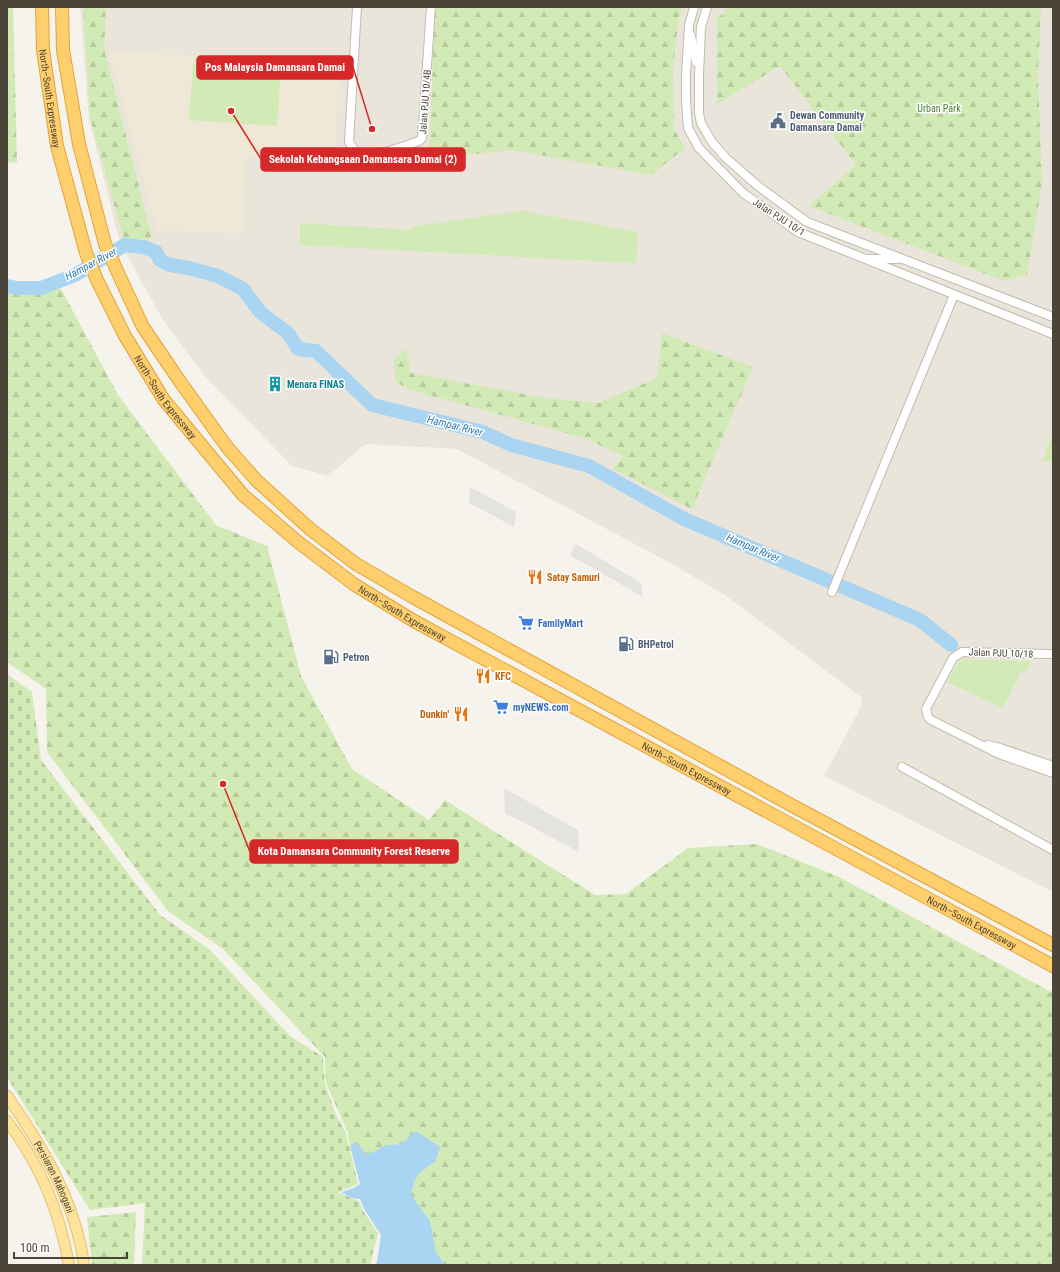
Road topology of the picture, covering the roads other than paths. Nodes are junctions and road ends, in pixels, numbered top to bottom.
1 (42, 7) edge
2 (62, 7) edge
3 (357, 7) edge
4 (431, 7) edge
5 (694, 7) edge
6 (707, 7) edge
7 (689, 25) junction
8 (699, 75) junction
9 (864, 258) junction
10 (905, 260) junction
11 (954, 295) junction
12 (1053, 317) edge
13 (1053, 334) edge
14 (832, 592) dead end
15 (1053, 654) edge
16 (977, 743) junction
17 (1053, 766) edge
18 (902, 767) dead end
19 (1053, 773) edge
20 (1053, 850) edge
21 (1053, 945) edge
22 (1053, 966) edge
23 (7, 1096) edge
24 (7, 1121) edge
25 (69, 1265) edge
26 (84, 1265) edge

1 - 22 highway, North–South Expressway
2 - 21 highway, North–South Expressway
3 - 4 street, Jalan PJU 10/4B
5 - 7 street, Jalan PJU 10/1
6 - 8 street, Jalan PJU 10/1
7 - 8 street
7 - 9 street, Jalan PJU 10/1
8 - 10 street, Jalan PJU 10/1
9 - 10 street
9 - 11 street, Jalan PJU 10/1
10 - 12 street, Jalan PJU 10/1
11 - 13 street, Jalan PJU 10/1
11 - 14 street
15 - 16 street, Jalan PJU 10/18
16 - 17 street, Jalan PJU 10/18
16 - 19 street, Jalan PJU 10/18
18 - 20 street
23 - 26 main road, Persiaran Mahogani
24 - 25 main road, Persiaran Mahogani

